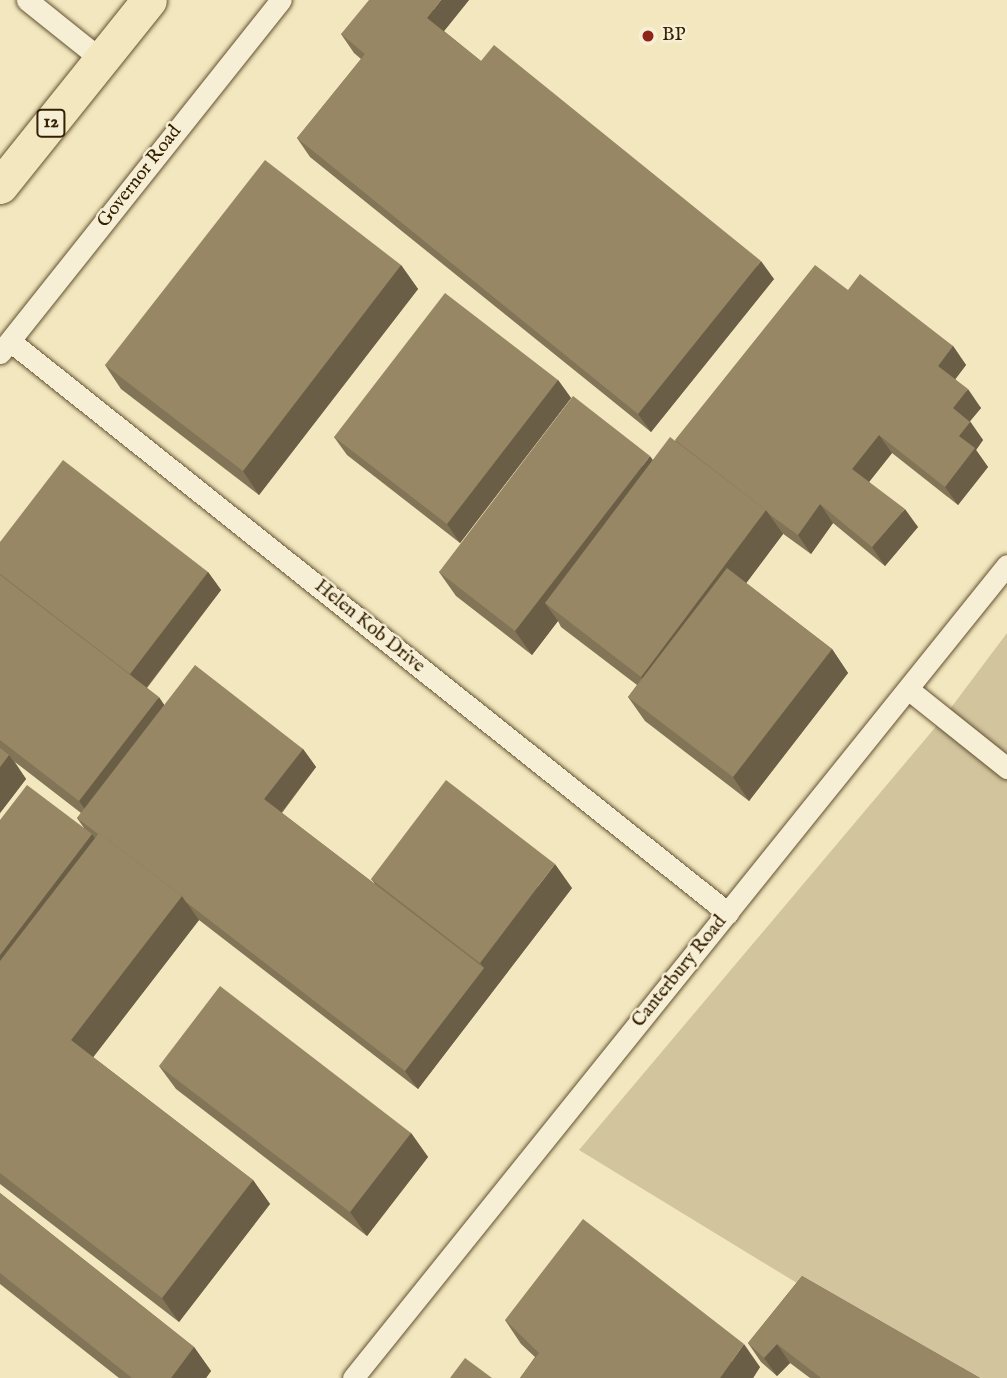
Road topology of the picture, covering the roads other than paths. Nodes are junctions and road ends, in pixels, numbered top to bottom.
1 (27, 0) edge
2 (149, 0) edge
3 (281, 0) edge
4 (102, 60) junction
5 (0, 186) edge
6 (5, 347) edge
7 (1007, 565) edge
8 (908, 689) junction
9 (1007, 768) edge
10 (728, 913) junction
11 (352, 1378) edge

1 - 4 street
2 - 4 main road, 12
3 - 6 street, Governor Road
4 - 5 main road, 12
6 - 10 street, Helen Kob Drive
7 - 8 street, Canterbury Road
8 - 9 street
8 - 10 street, Canterbury Road
10 - 11 street, Canterbury Road

